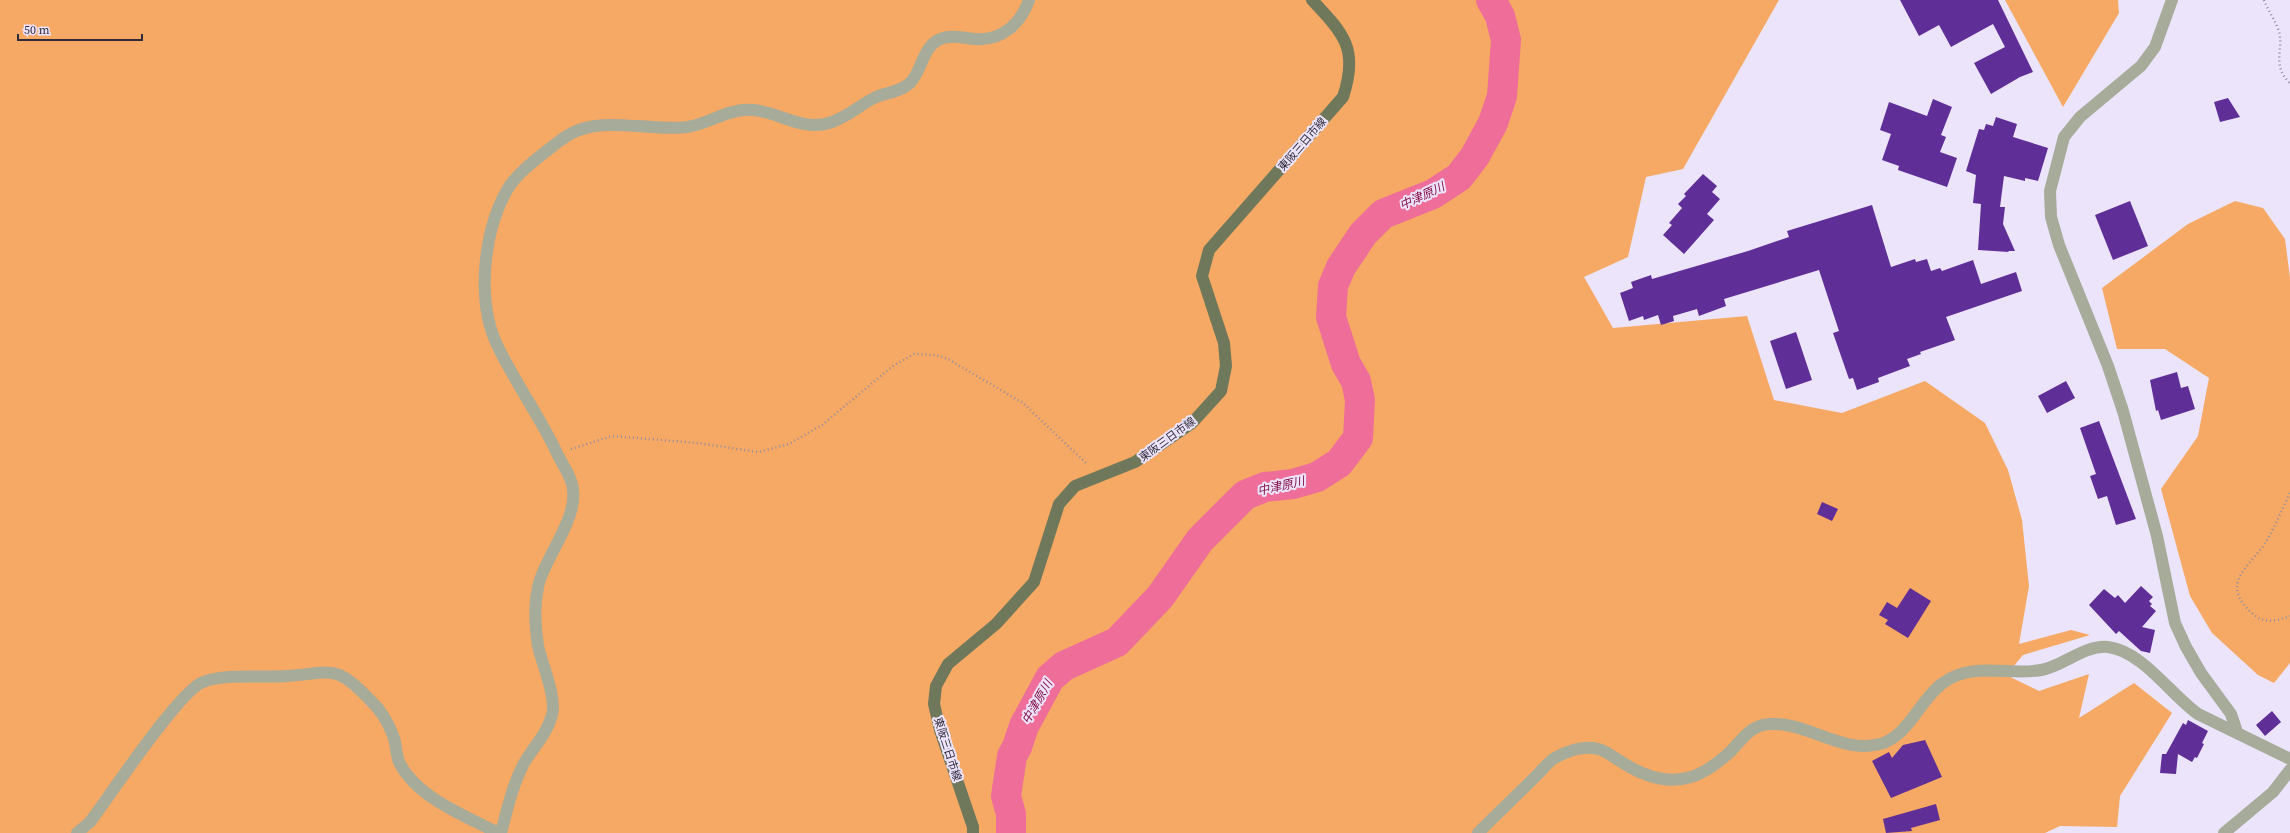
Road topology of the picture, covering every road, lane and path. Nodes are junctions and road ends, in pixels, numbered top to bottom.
1 (1029, 0) edge
2 (1312, 0) edge
3 (2172, 0) edge
4 (2264, 0) edge
5 (2290, 83) edge
6 (557, 453) junction
7 (1099, 475) junction
8 (2290, 493) edge
9 (2290, 616) edge
10 (2237, 732) junction
11 (2290, 759) edge
12 (2290, 770) edge
13 (77, 833) edge
14 (498, 833) edge
15 (501, 833) edge
16 (972, 833) edge
17 (1478, 833) edge
18 (2224, 833) edge

1 - 6 street
2 - 7 main road, 東阪三日市線
3 - 10 street
4 - 5 path
6 - 7 path
6 - 15 street
7 - 16 main road, 東阪三日市線
8 - 9 path
10 - 11 street
10 - 17 street
12 - 18 street
13 - 14 street

